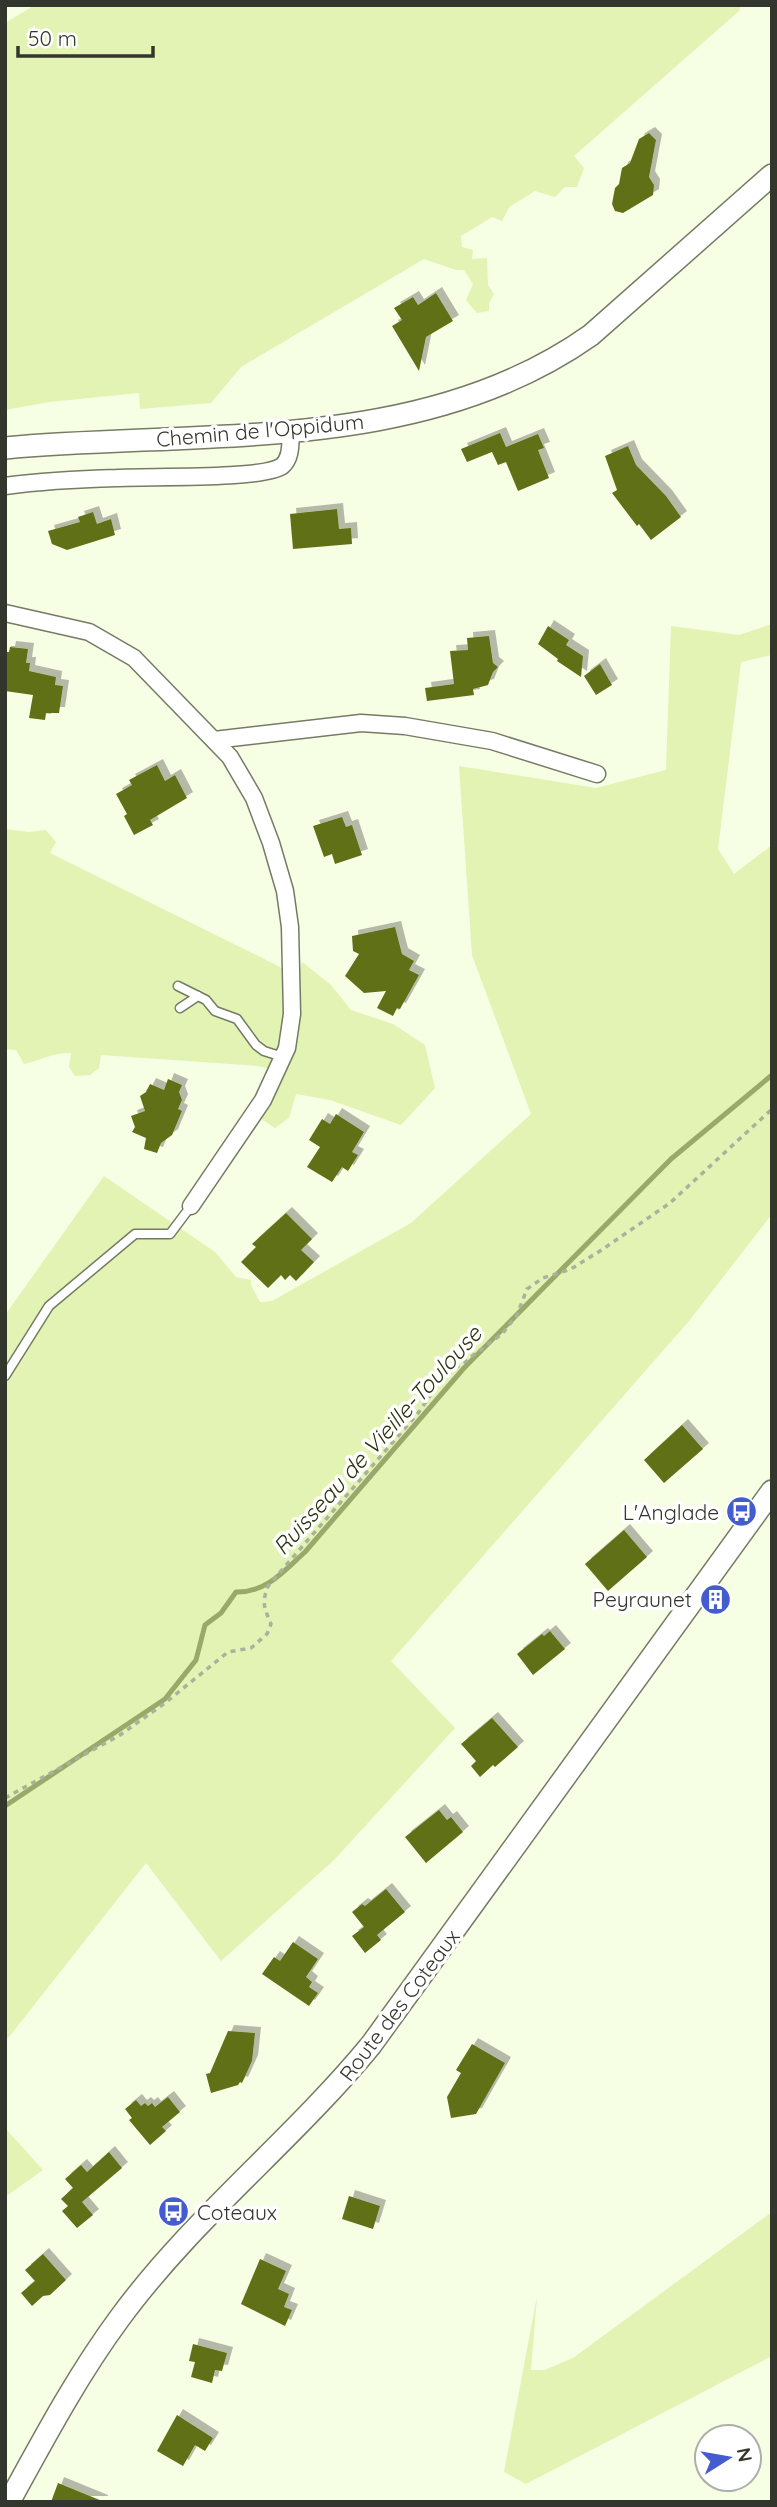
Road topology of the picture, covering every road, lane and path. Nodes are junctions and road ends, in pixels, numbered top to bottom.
1 (772, 175) edge
2 (291, 431) junction
3 (5, 448) edge
4 (5, 486) edge
5 (5, 613) edge
6 (214, 740) junction
7 (597, 774) dead end
8 (178, 986) dead end
9 (198, 996) junction
10 (180, 1008) dead end
11 (283, 1057) junction
12 (772, 1109) edge
13 (191, 1206) joint
14 (5, 1376) edge
15 (772, 1491) edge
16 (5, 1798) edge
17 (9, 2502) edge

1 - 2 street, Chemin de l'Oppidum
2 - 3 street, Chemin de l'Oppidum
2 - 4 street
5 - 6 street
6 - 7 street
6 - 11 street
8 - 9 lane
9 - 10 lane
9 - 11 lane
11 - 13 street
12 - 16 path
13 - 14 lane
15 - 17 street, Route des Coteaux

